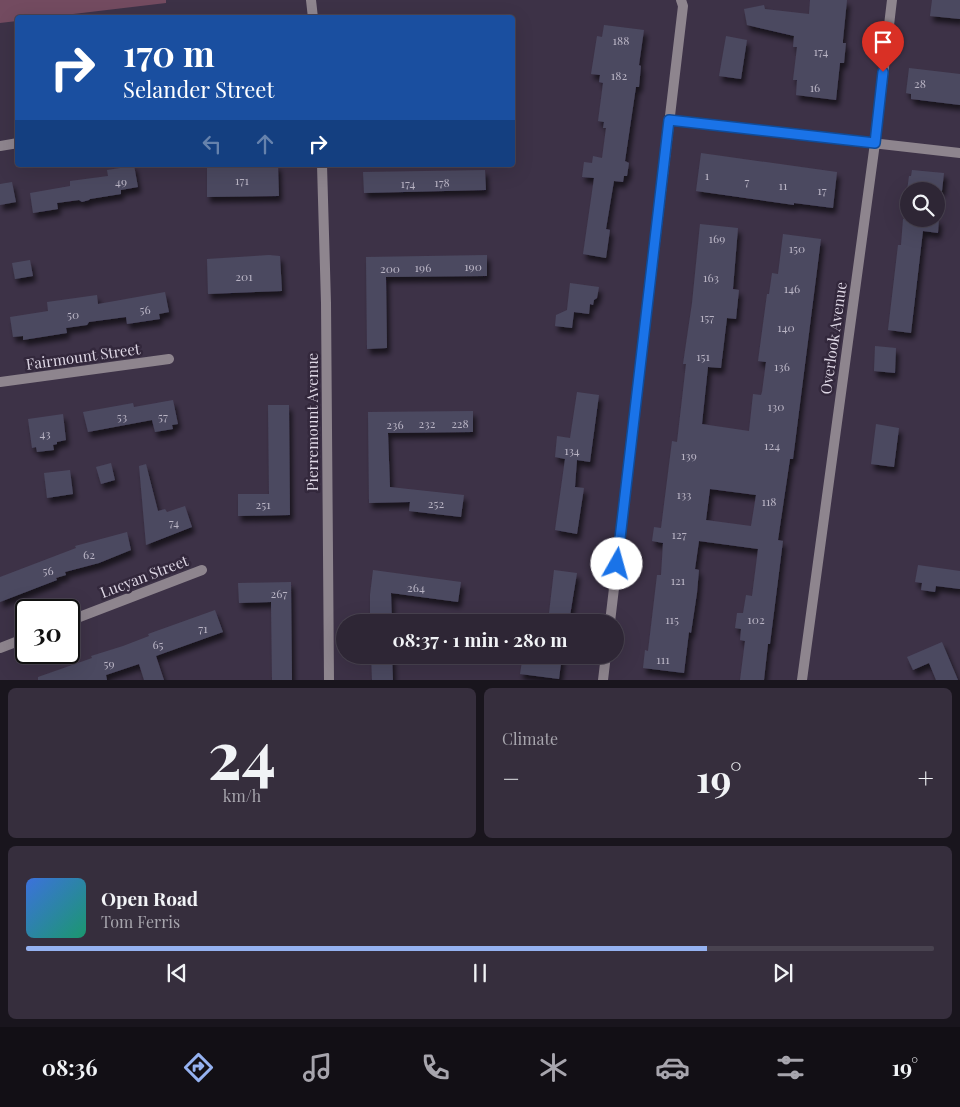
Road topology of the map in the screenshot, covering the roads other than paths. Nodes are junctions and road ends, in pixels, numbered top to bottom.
1 (311, 0) edge
2 (681, 0) edge
3 (892, 0) edge
4 (313, 15) edge
5 (669, 120) junction
6 (875, 143) junction
7 (15, 144) edge
8 (0, 146) edge
9 (960, 153) edge
10 (322, 167) edge
11 (169, 359) dead end
12 (0, 382) edge
13 (202, 570) dead end
14 (611, 614) edge
15 (80, 617) edge
16 (15, 642) edge
17 (0, 648) edge
18 (605, 664) edge
19 (329, 680) edge
20 (603, 680) edge
21 (802, 680) edge

1 - 4 street
2 - 5 street
3 - 6 street, Overlook Avenue
5 - 6 street
5 - 14 street
6 - 9 street
6 - 21 street, Overlook Avenue
7 - 8 street
10 - 19 street, Pierremount Avenue
11 - 12 street, Fairmount Street
13 - 15 street, Lucyan Street
16 - 17 street
18 - 20 street

